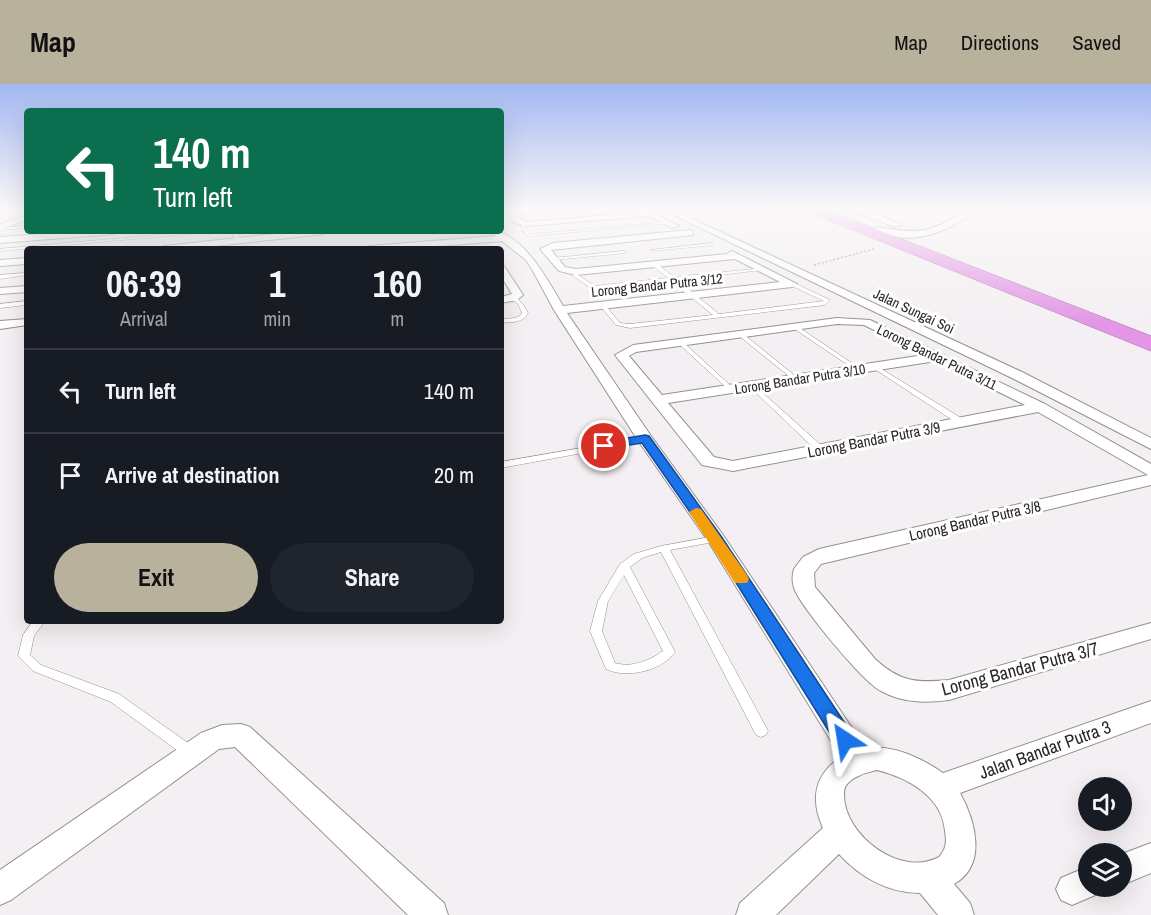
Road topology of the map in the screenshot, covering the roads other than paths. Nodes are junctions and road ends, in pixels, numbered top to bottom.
1 (515, 247) edge
2 (548, 247) edge
3 (685, 247) edge
4 (717, 247) edge
5 (744, 247) edge
6 (910, 247) edge
7 (942, 247) edge
8 (24, 248) edge
9 (0, 250) edge
10 (654, 250) dead end
11 (624, 252) dead end
12 (736, 256) junction
13 (554, 259) junction
14 (24, 261) edge
15 (0, 263) edge
16 (655, 264) junction
17 (762, 269) junction
18 (576, 272) junction
19 (24, 274) edge
20 (0, 277) edge
21 (673, 279) junction
22 (505, 282) edge
23 (792, 284) junction
24 (24, 289) edge
25 (0, 291) edge
26 (694, 296) junction
27 (513, 298) junction
28 (504, 300) edge
29 (24, 303) edge
30 (0, 306) edge
31 (603, 306) junction
32 (560, 310) junction
33 (718, 316) junction
34 (504, 321) edge
35 (24, 322) edge
36 (0, 325) edge
37 (795, 327) junction
38 (740, 334) junction
39 (1151, 336) edge
40 (681, 343) junction
41 (1151, 344) edge
42 (940, 357) junction
43 (875, 367) junction
44 (859, 370) junction
45 (797, 380) junction
46 (752, 386) junction
47 (731, 389) junction
48 (660, 400) junction
49 (1040, 407) junction
50 (963, 423) junction
51 (645, 439) junction
52 (1151, 444) edge
53 (821, 450) junction
54 (504, 464) edge
55 (1151, 471) edge
56 (1151, 480) edge
57 (716, 539) junction
58 (664, 548) junction
59 (624, 566) junction
60 (37, 624) edge
61 (1151, 631) edge
62 (888, 684) joint
63 (1151, 712) edge
64 (761, 731) dead end
65 (192, 753) junction
66 (858, 760) junction
67 (938, 788) junction
68 (840, 833) junction
69 (1151, 858) edge
70 (1132, 865) edge
71 (928, 878) junction
72 (0, 889) edge
73 (432, 915) edge
74 (752, 915) edge
75 (958, 915) edge

1 - 32 street
2 - 13 street
3 - 10 lane
4 - 12 street
5 - 52 street, Jalan Sungai Soi
6 - 41 highway
7 - 39 highway
8 - 9 lane
11 - 13 lane
12 - 16 street
12 - 17 street
13 - 18 street
14 - 15 street
16 - 18 street
16 - 21 lane
17 - 21 lane
17 - 23 street
18 - 21 lane
19 - 20 lane
21 - 26 lane
22 - 27 street
23 - 26 street, Lorong Bandar Putra 3/12
23 - 33 lane
24 - 25 street
26 - 31 street, Lorong Bandar Putra 3/12
26 - 33 lane
27 - 28 street
27 - 34 lane
29 - 30 lane
31 - 32 street, Lorong Bandar Putra 3/12
31 - 33 lane
32 - 51 street
35 - 36 street
37 - 38 street, Lorong Bandar Putra 3/11
37 - 42 street, Lorong Bandar Putra 3/11
37 - 44 lane
38 - 40 street, Lorong Bandar Putra 3/11
38 - 45 lane
40 - 47 lane
40 - 48 street, Lorong Bandar Putra 3/11
42 - 43 street, Lorong Bandar Putra 3/10
42 - 49 street, Lorong Bandar Putra 3/11
43 - 44 street, Lorong Bandar Putra 3/10
43 - 50 lane
44 - 45 street, Lorong Bandar Putra 3/10
45 - 46 street, Lorong Bandar Putra 3/10
46 - 47 street, Lorong Bandar Putra 3/10
46 - 53 lane
47 - 48 street, Lorong Bandar Putra 3/10
48 - 53 street, Lorong Bandar Putra 3/9
49 - 50 street, Lorong Bandar Putra 3/9
49 - 55 street, Lorong Bandar Putra 3/11
50 - 53 street, Lorong Bandar Putra 3/9
51 - 54 lane
51 - 57 street
56 - 62 street, Lorong Bandar Putra 3/8
57 - 58 lane
57 - 66 street
58 - 59 lane
58 - 64 lane
59 - 59 lane
60 - 65 lane
61 - 62 street, Lorong Bandar Putra 3/7
63 - 67 street, Jalan Bandar Putra 3
65 - 72 street
65 - 73 street
66 - 67 street
66 - 68 street
67 - 71 street
68 - 71 street
68 - 74 street
69 - 70 street
71 - 75 street

